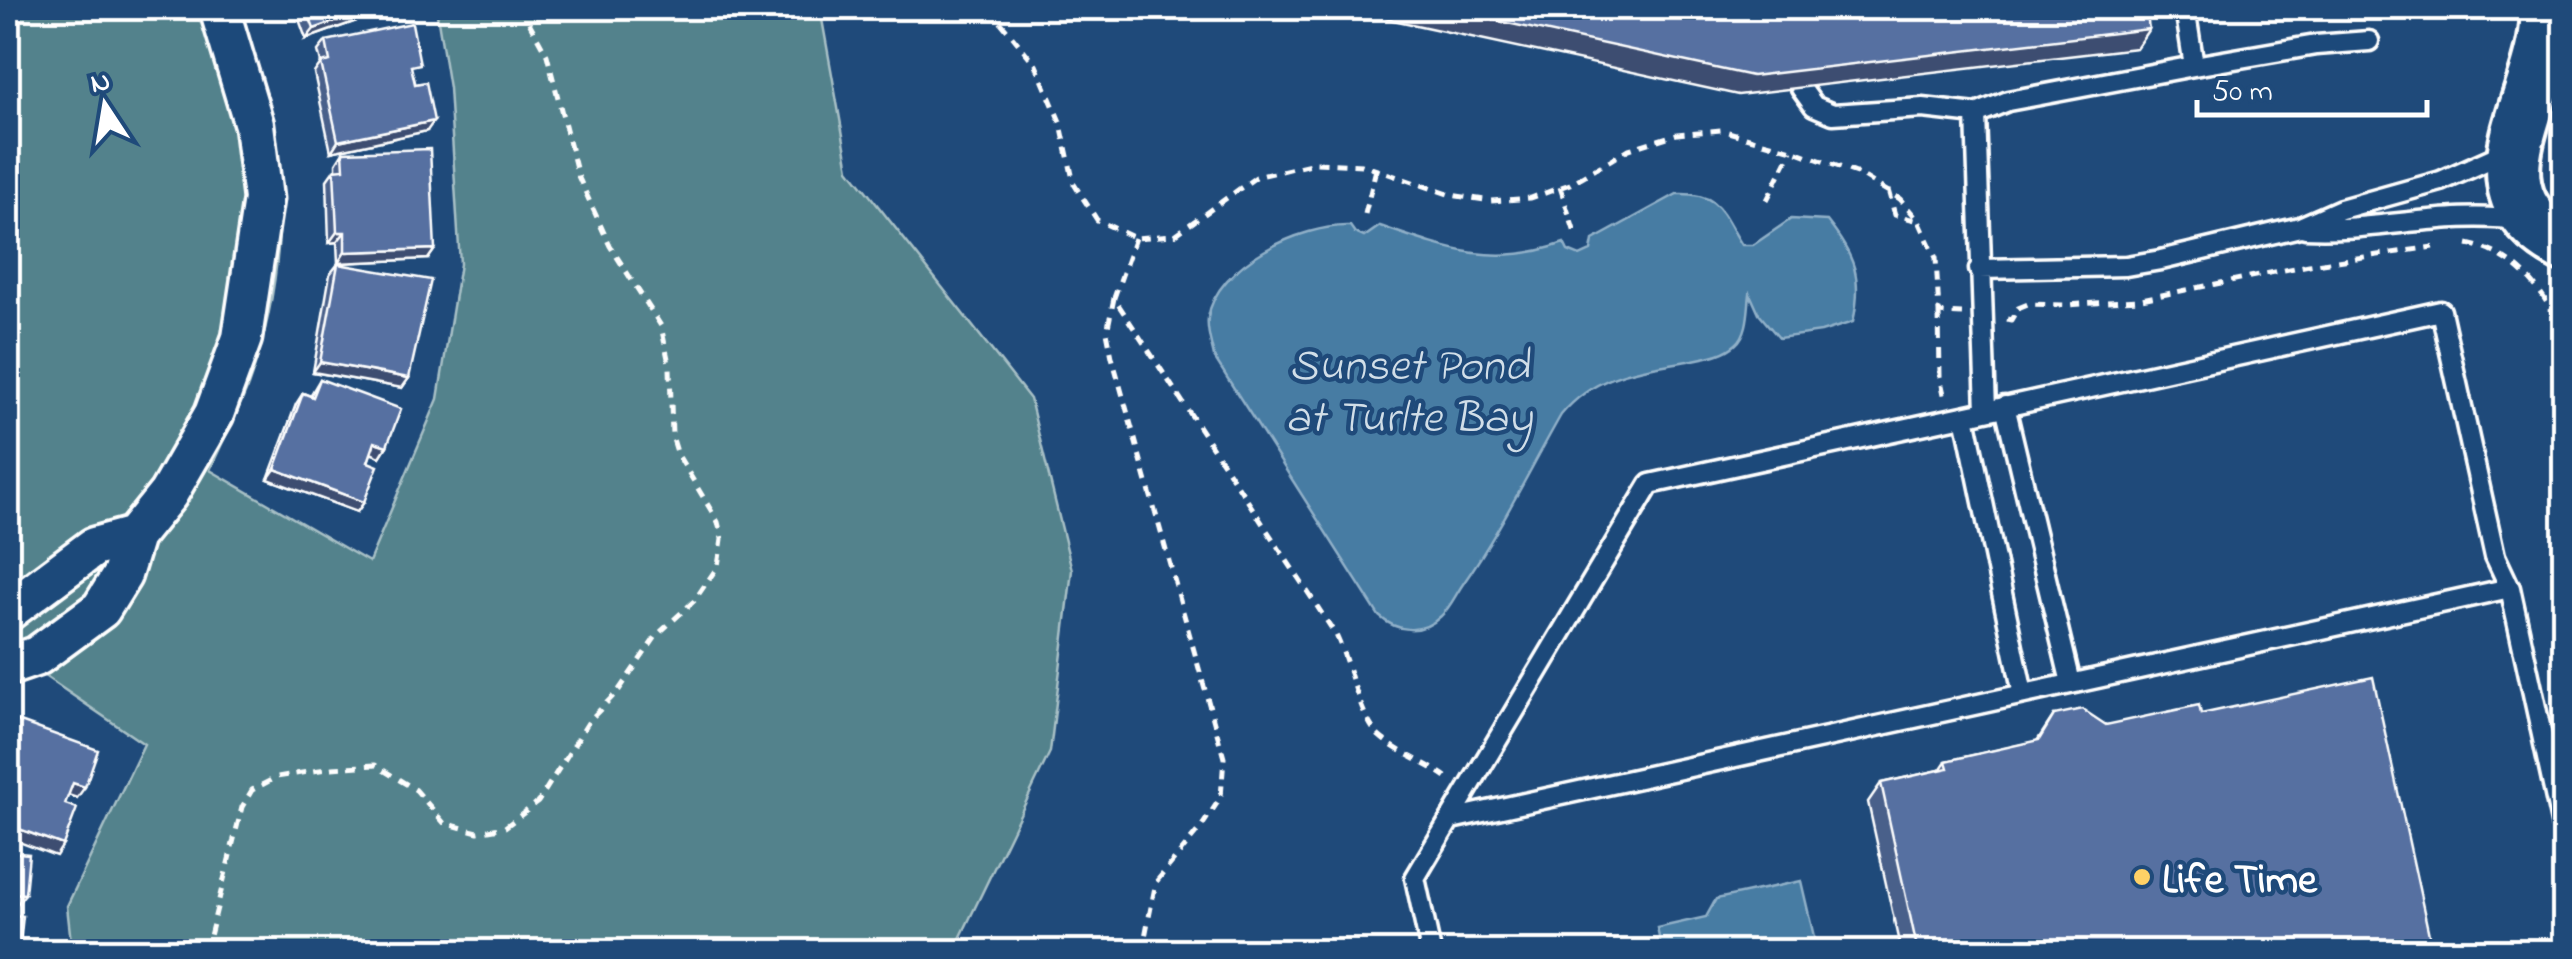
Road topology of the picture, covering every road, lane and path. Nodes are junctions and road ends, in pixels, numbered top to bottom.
1 (219, 8) edge
2 (521, 8) edge
3 (989, 8) edge
4 (2185, 8) edge
5 (2546, 8) edge
6 (2369, 41) dead end
7 (2194, 66) junction
8 (2564, 83) edge
9 (1800, 88) edge
10 (1976, 114) junction
11 (2516, 137) junction
12 (1792, 150) junction
13 (1376, 169) junction
14 (1560, 187) junction
15 (1888, 190) junction
16 (1767, 200) dead end
17 (1366, 214) dead end
18 (1919, 221) junction
19 (2300, 228) junction
20 (1575, 233) dead end
21 (1135, 238) junction
22 (2552, 240) edge
23 (2454, 242) dead end
24 (2436, 246) dead end
25 (1979, 268) junction
26 (1114, 298) junction
27 (1939, 312) junction
28 (1960, 314) dead end
29 (1996, 317) dead end
30 (2564, 340) edge
31 (1946, 402) dead end
32 (2006, 406) junction
33 (1986, 411) junction
34 (1965, 416) junction
35 (134, 536) junction
36 (2510, 588) junction
37 (8, 610) edge
38 (8, 666) edge
39 (2070, 683) junction
40 (2023, 694) junction
41 (1468, 791) junction
42 (1451, 819) junction
43 (2564, 836) edge
44 (206, 952) edge
45 (1142, 952) edge
46 (1431, 952) edge

1 - 35 street
2 - 44 path
3 - 21 path
4 - 7 lane
5 - 11 main road
6 - 7 lane
7 - 10 lane
8 - 11 main road
9 - 10 lane
10 - 25 lane
11 - 19 lane
11 - 22 main road
12 - 14 path
12 - 15 path
12 - 16 path
13 - 14 path
13 - 17 path
13 - 21 path
14 - 20 path
15 - 18 path
15 - 18 path
18 - 27 path
19 - 22 lane
19 - 25 lane
21 - 26 path
23 - 30 path
24 - 29 path
25 - 33 lane
26 - 41 path
26 - 45 path
27 - 28 path
27 - 31 path
32 - 33 lane
32 - 36 lane
32 - 39 lane
33 - 34 lane
34 - 40 lane
34 - 41 lane
35 - 37 street
35 - 38 street
36 - 39 lane
36 - 43 lane
39 - 40 lane
40 - 42 lane
41 - 42 lane
42 - 46 lane

